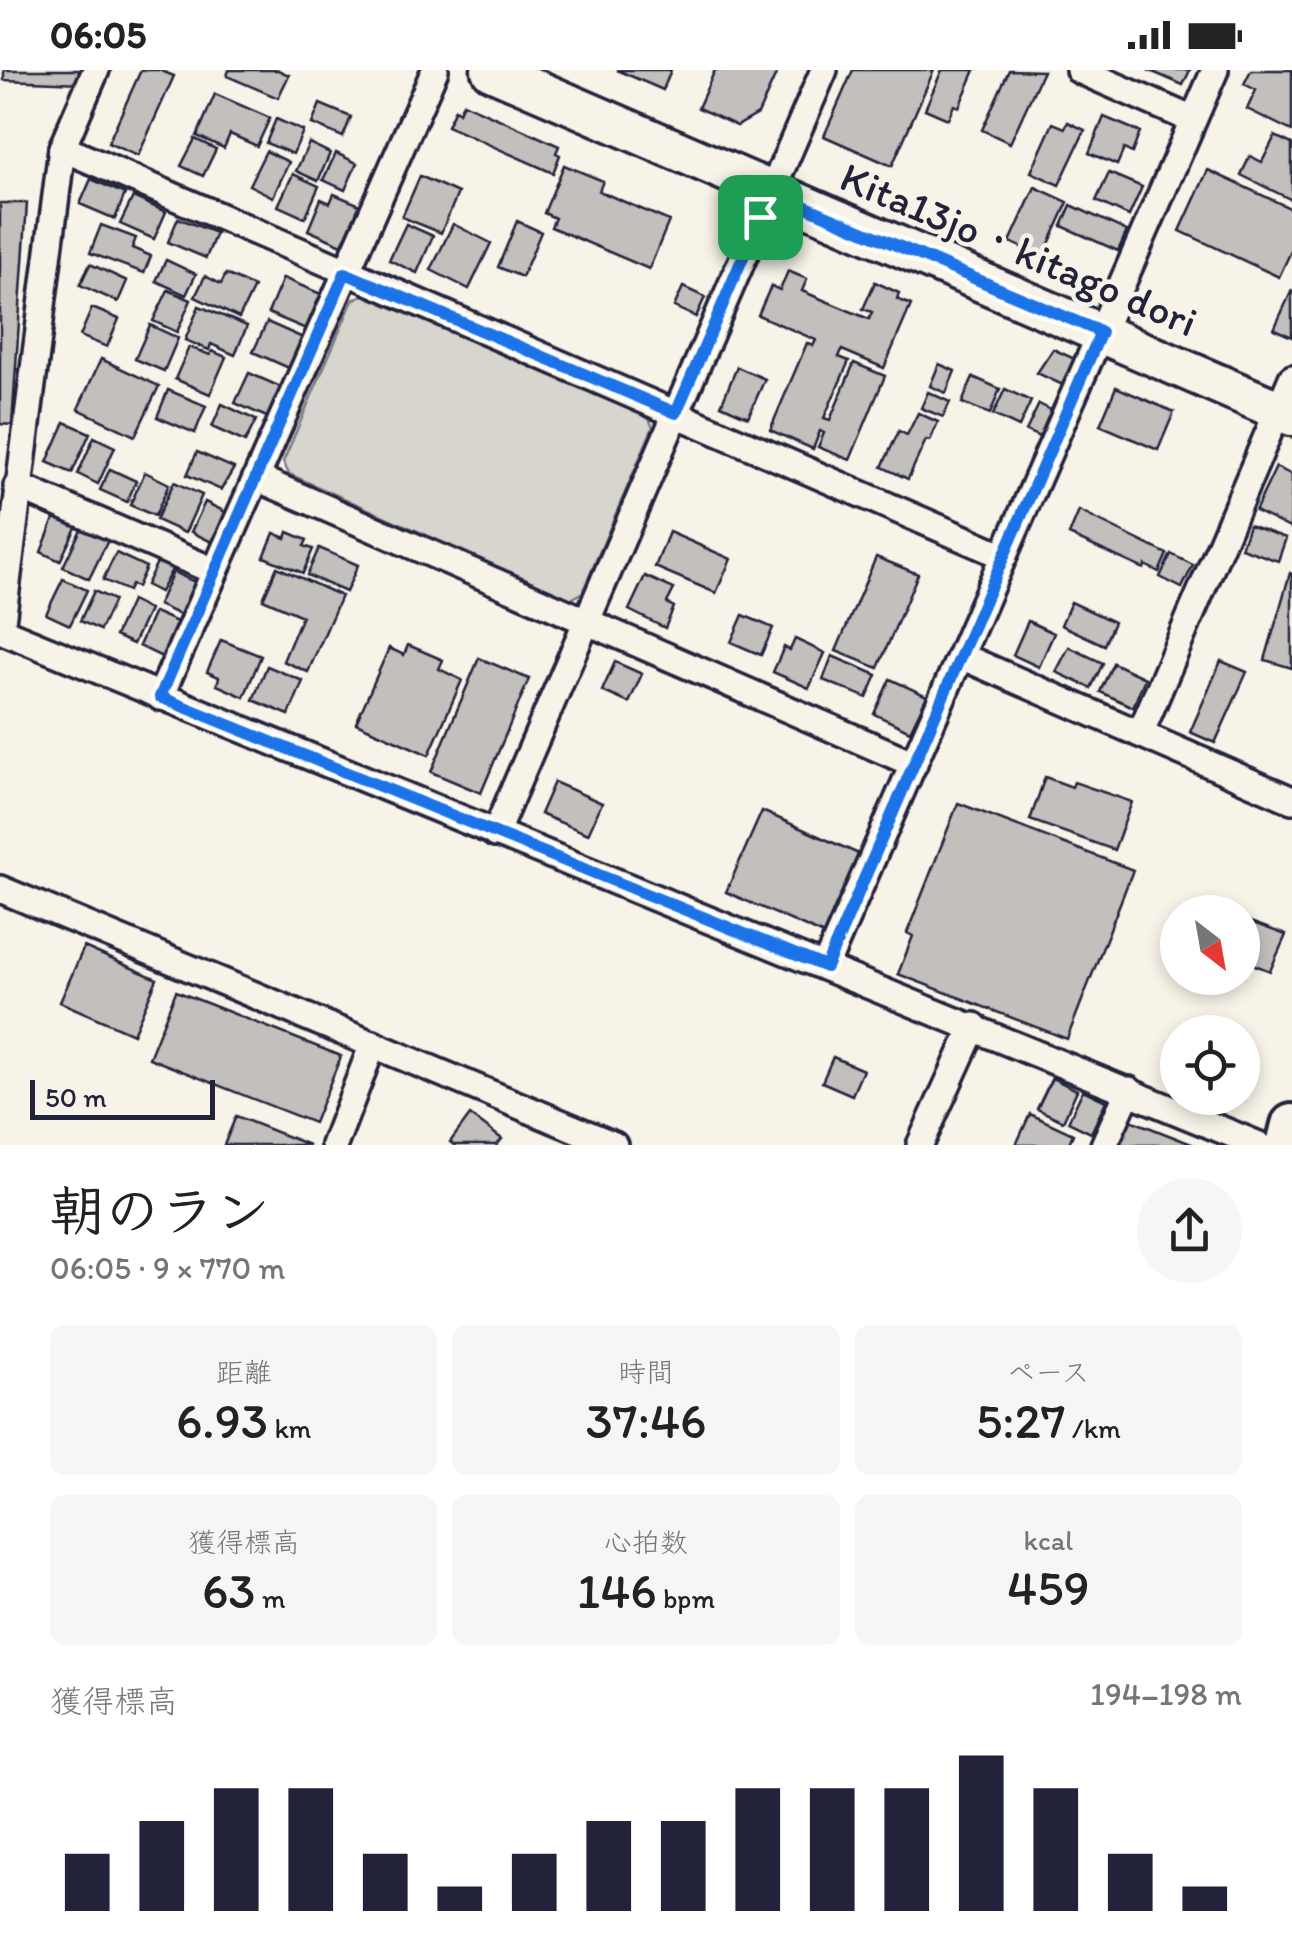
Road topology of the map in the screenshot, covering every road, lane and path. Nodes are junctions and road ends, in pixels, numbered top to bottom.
1 (96, 70) edge
2 (434, 70) edge
3 (491, 70) edge
4 (824, 70) edge
5 (1079, 70) edge
6 (1215, 70) edge
7 (1193, 120) junction
8 (62, 148) junction
9 (771, 192) junction
10 (345, 273) junction
11 (1101, 332) junction
12 (1287, 401) edge
13 (676, 413) junction
14 (257, 478) junction
15 (17, 486) junction
16 (1004, 556) junction
17 (214, 571) junction
18 (586, 623) junction
19 (0, 630) edge
20 (961, 656) junction
21 (160, 697) junction
22 (1140, 734) junction
23 (914, 764) junction
24 (1292, 800) edge
25 (495, 834) junction
26 (0, 889) edge
27 (826, 967) junction
28 (974, 1026) junction
29 (373, 1044) junction
30 (1129, 1090) junction
31 (1292, 1125) edge
32 (334, 1145) edge
33 (614, 1145) edge
34 (920, 1145) edge
35 (1104, 1145) edge
36 (1259, 1145) edge
37 (1287, 1145) edge

1 - 8 street
2 - 10 street
3 - 9 street, Kita13jo・kitago dori
4 - 9 street
5 - 7 street
6 - 7 street
7 - 11 street
8 - 10 street
8 - 15 street
9 - 11 street, Kita13jo・kitago dori
9 - 13 street
10 - 13 street
10 - 14 street
11 - 12 street, Kita13jo・kitago dori
11 - 16 street
12 - 22 street
13 - 16 street
13 - 18 street
14 - 17 street
14 - 18 street
15 - 17 street
15 - 19 street
16 - 20 street
17 - 21 street
18 - 23 street
18 - 25 street
19 - 21 street
20 - 22 street
20 - 23 street
21 - 25 street
22 - 24 street
23 - 27 street
25 - 27 street
26 - 29 street
27 - 28 street
28 - 30 street
28 - 34 street
29 - 32 street
29 - 33 street
30 - 35 street
30 - 36 street
31 - 37 main road

